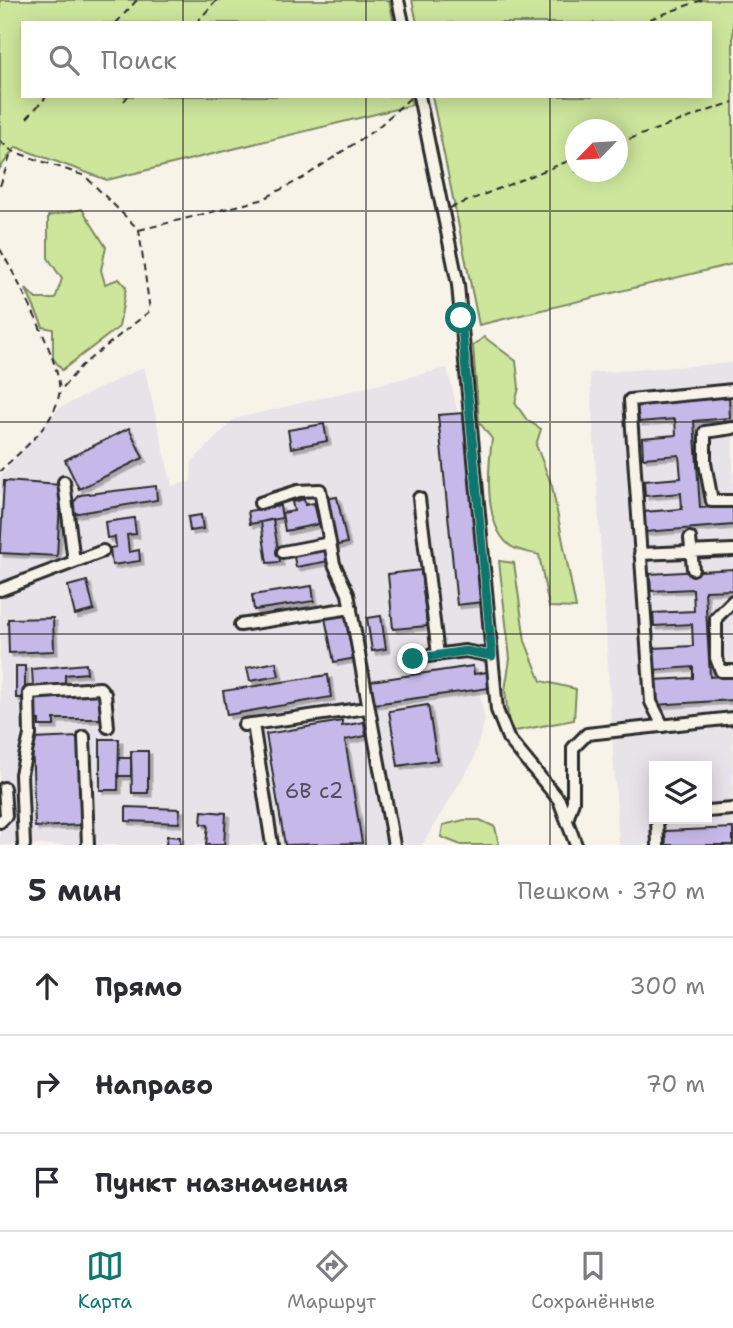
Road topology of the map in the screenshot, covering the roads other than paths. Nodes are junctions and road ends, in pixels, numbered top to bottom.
1 (398, 0) edge
2 (403, 21) edge
3 (419, 98) edge
4 (733, 390) edge
5 (733, 428) edge
6 (64, 482) dead end
7 (419, 498) dead end
8 (733, 500) edge
9 (260, 503) dead end
10 (691, 538) dead end
11 (330, 543) junction
12 (733, 550) edge
13 (103, 551) dead end
14 (283, 552) dead end
15 (692, 552) junction
16 (640, 554) junction
17 (74, 562) junction
18 (693, 569) dead end
19 (0, 590) edge
20 (733, 601) edge
21 (351, 608) junction
22 (240, 625) dead end
23 (438, 654) junction
24 (492, 656) junction
25 (413, 659) dead end
26 (733, 671) edge
27 (368, 708) junction
28 (733, 718) edge
29 (663, 726) junction
30 (108, 727) dead end
31 (84, 737) dead end
32 (4, 788) dead end
33 (733, 809) edge
34 (712, 811) edge
35 (568, 817) junction
36 (0, 822) edge
37 (657, 824) edge
38 (24, 845) edge
39 (88, 845) edge
40 (272, 845) edge
41 (394, 845) edge
42 (576, 845) edge
43 (658, 845) edge

1 - 2 street
3 - 24 street
4 - 16 street
5 - 8 street
6 - 17 street
7 - 23 street
9 - 11 street
10 - 15 street
11 - 14 street
11 - 21 street
12 - 15 street
13 - 17 street
15 - 16 street
15 - 18 street
16 - 29 street
17 - 19 street
20 - 26 street
21 - 22 street
21 - 27 street
23 - 24 street
23 - 25 street
24 - 35 street
27 - 40 street
27 - 41 street
28 - 29 street
29 - 35 street
30 - 38 street
31 - 39 street
32 - 36 street
33 - 34 street
35 - 42 street
37 - 43 street

